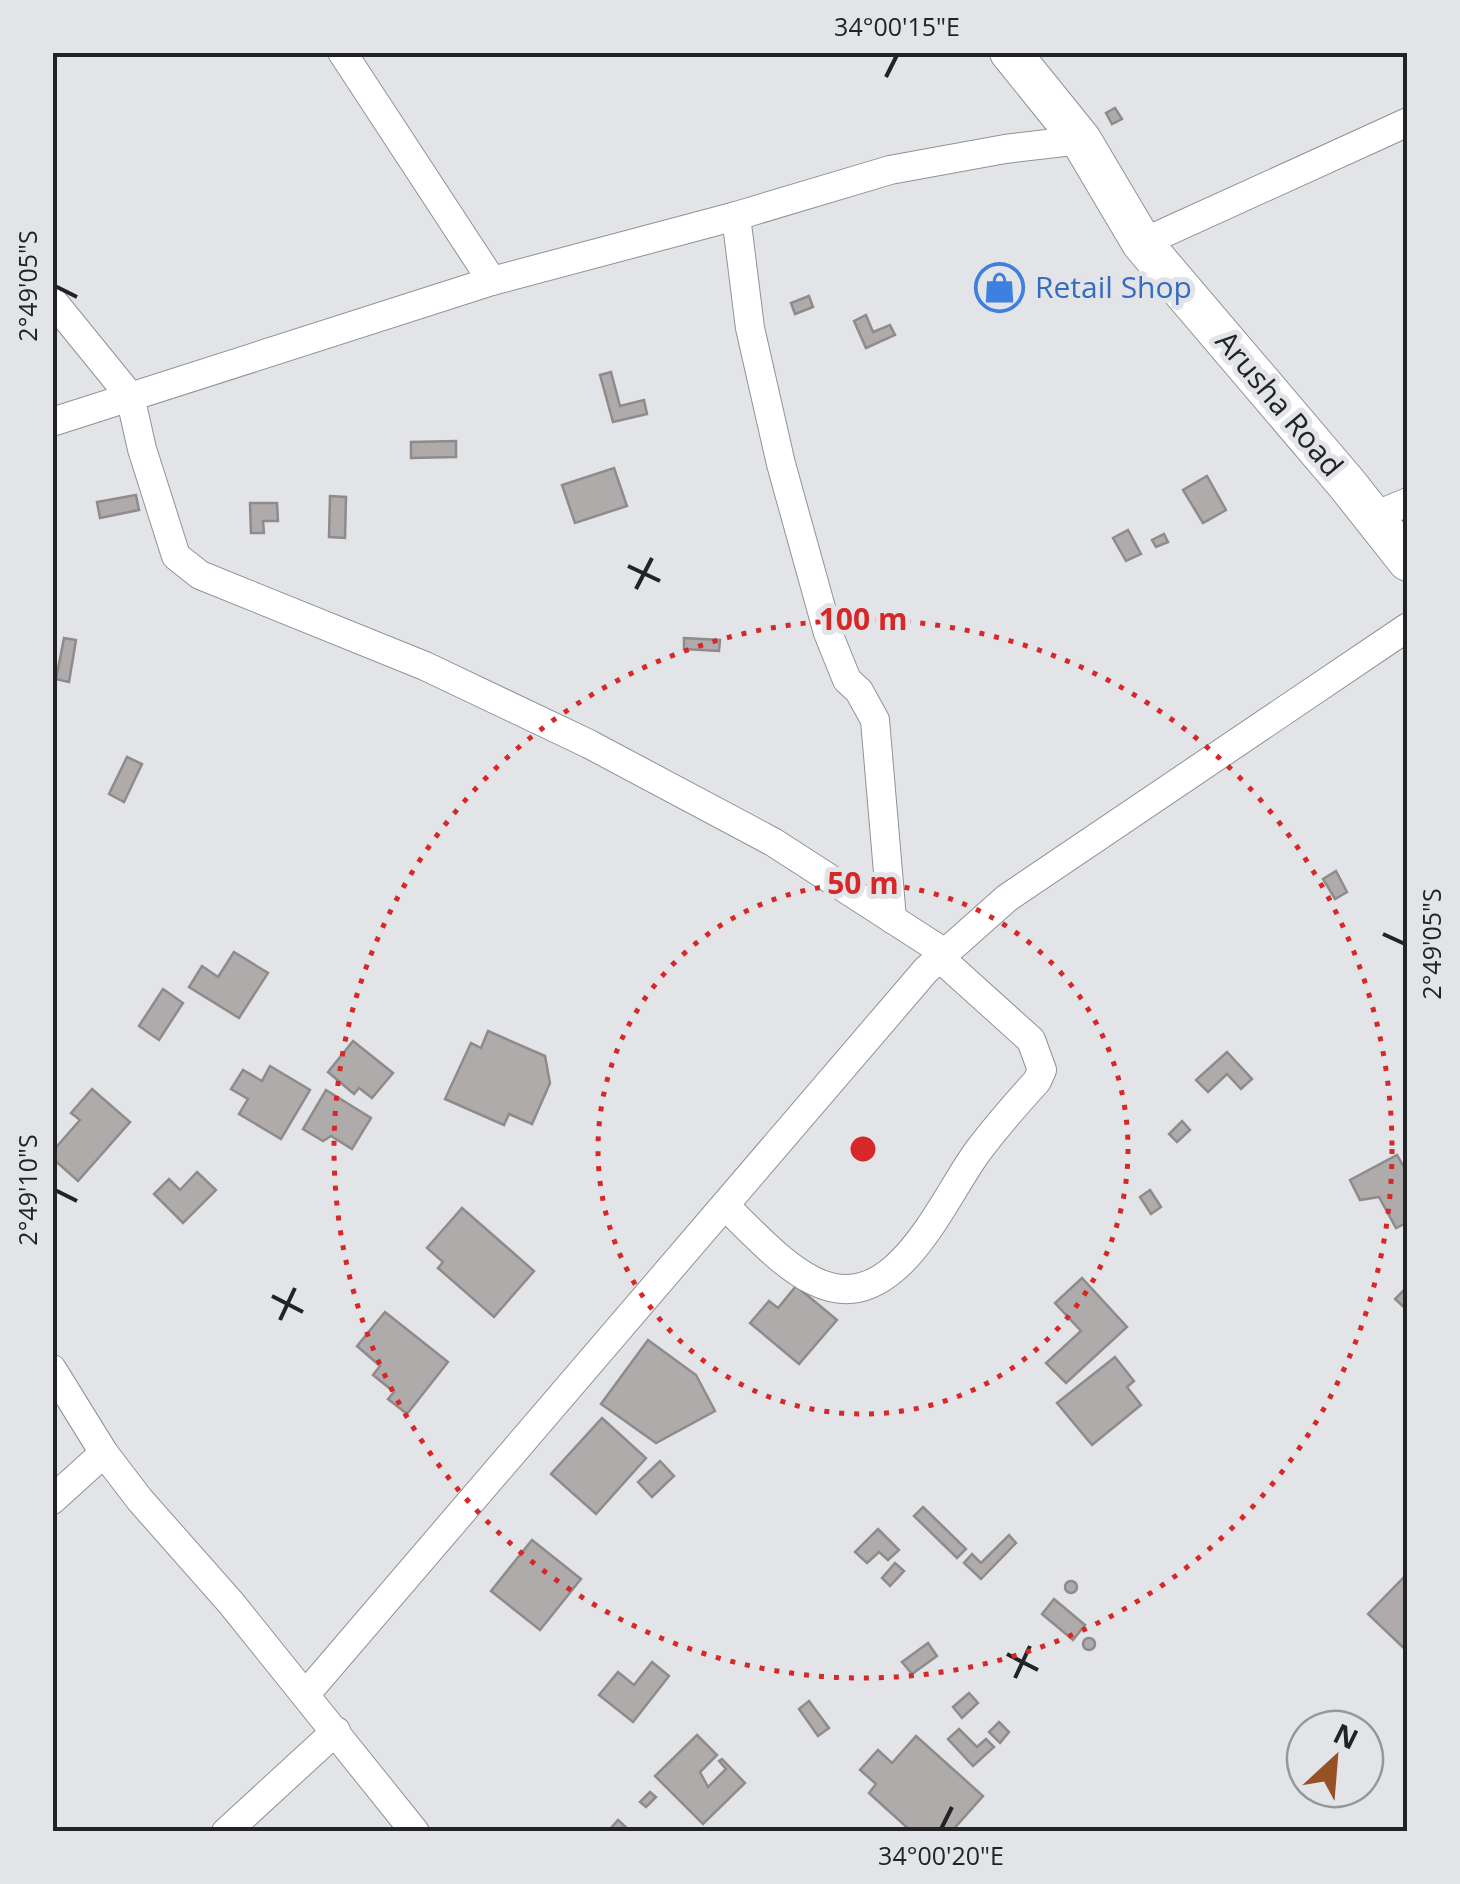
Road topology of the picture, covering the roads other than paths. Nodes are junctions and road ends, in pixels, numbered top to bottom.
1 (342, 52) edge
2 (1010, 52) edge
3 (1408, 122) edge
4 (1081, 140) junction
5 (736, 216) junction
6 (1142, 243) junction
7 (492, 281) junction
8 (52, 300) edge
9 (130, 396) junction
10 (52, 422) edge
11 (1390, 509) edge
12 (1408, 561) edge
13 (1408, 627) edge
14 (892, 919) junction
15 (943, 956) junction
16 (726, 1206) junction
17 (52, 1369) edge
18 (104, 1454) junction
19 (52, 1500) edge
20 (306, 1694) junction
21 (336, 1731) junction
22 (226, 1832) edge
23 (415, 1832) edge

1 - 7 street
2 - 4 main road, Arusha Road
3 - 6 street
4 - 5 street
4 - 6 main road, Arusha Road
5 - 7 street
5 - 14 street
6 - 11 main road, Arusha Road
7 - 9 street
8 - 9 street
9 - 10 street
9 - 14 street
11 - 12 main road, Arusha Road
13 - 15 street
14 - 15 street
15 - 16 street
15 - 16 street
16 - 20 street
17 - 18 street
18 - 19 street
18 - 20 street
20 - 21 street
21 - 22 street
21 - 23 street

